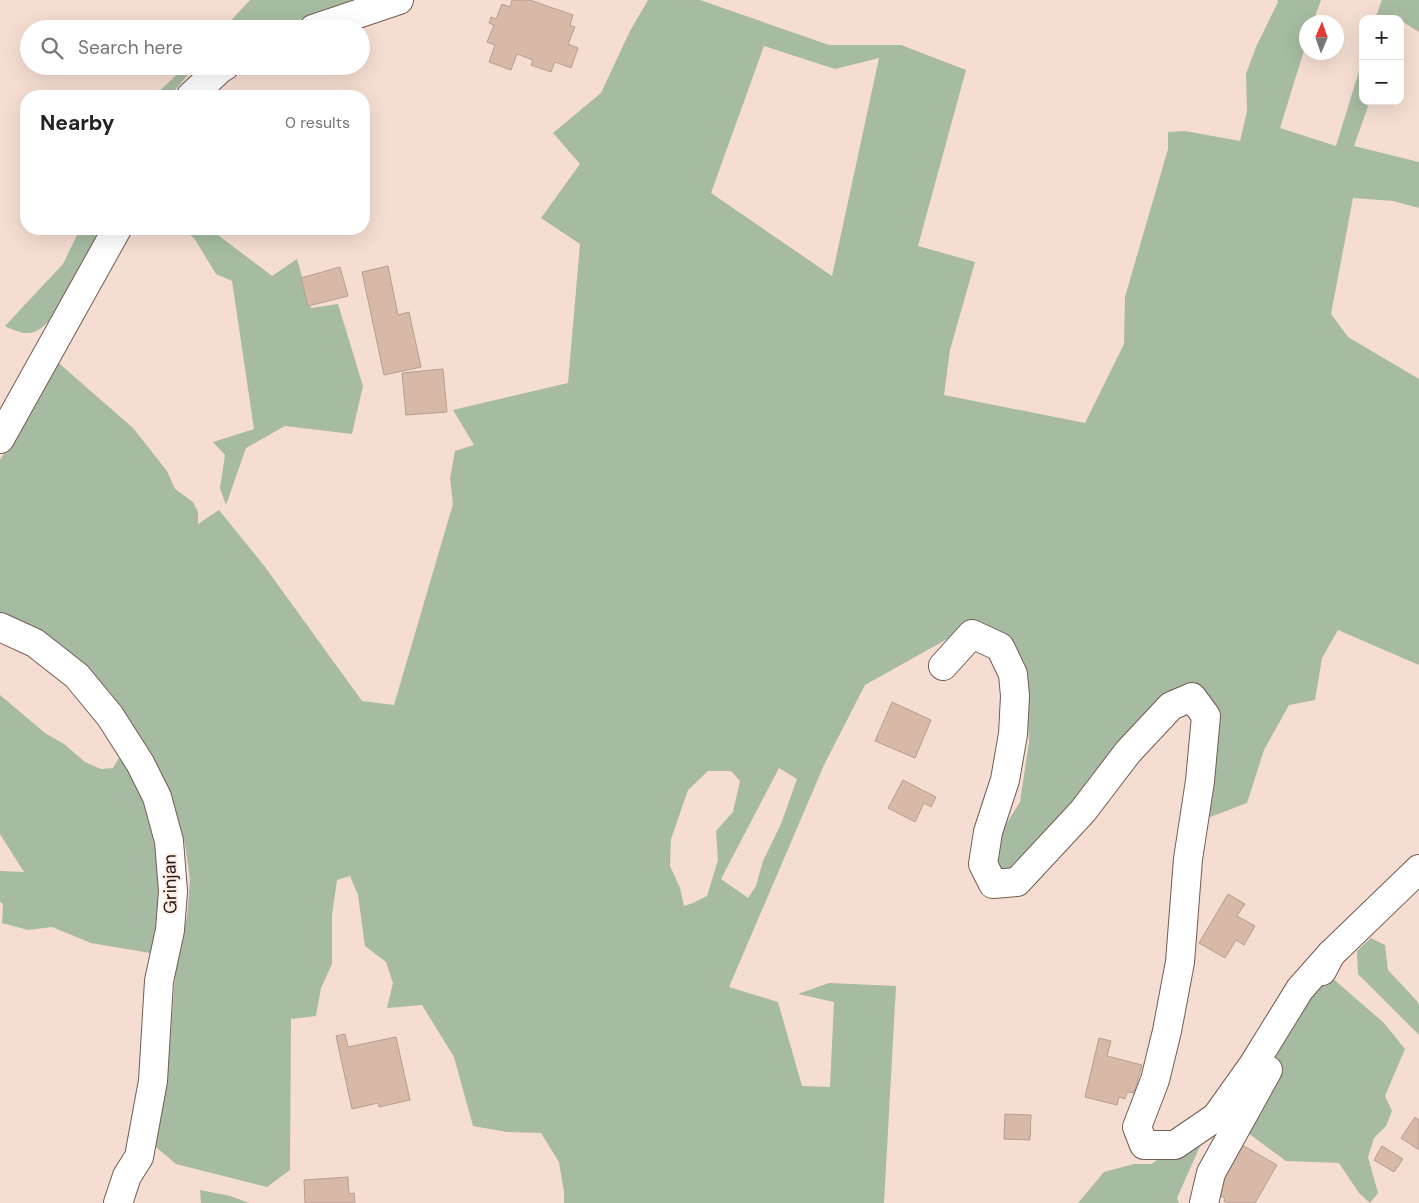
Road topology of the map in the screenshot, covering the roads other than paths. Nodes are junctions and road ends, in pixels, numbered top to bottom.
1 (399, 0) edge
2 (339, 20) edge
3 (214, 75) edge
4 (197, 90) edge
5 (113, 235) edge
6 (0, 439) edge
7 (0, 627) edge
8 (944, 666) dead end
9 (1419, 869) edge
10 (1331, 954) junction
11 (118, 1203) edge
12 (1204, 1203) edge

1 - 2 street
3 - 4 street
5 - 6 street
7 - 11 street, Grinjan
8 - 10 street
9 - 10 street
10 - 12 street

